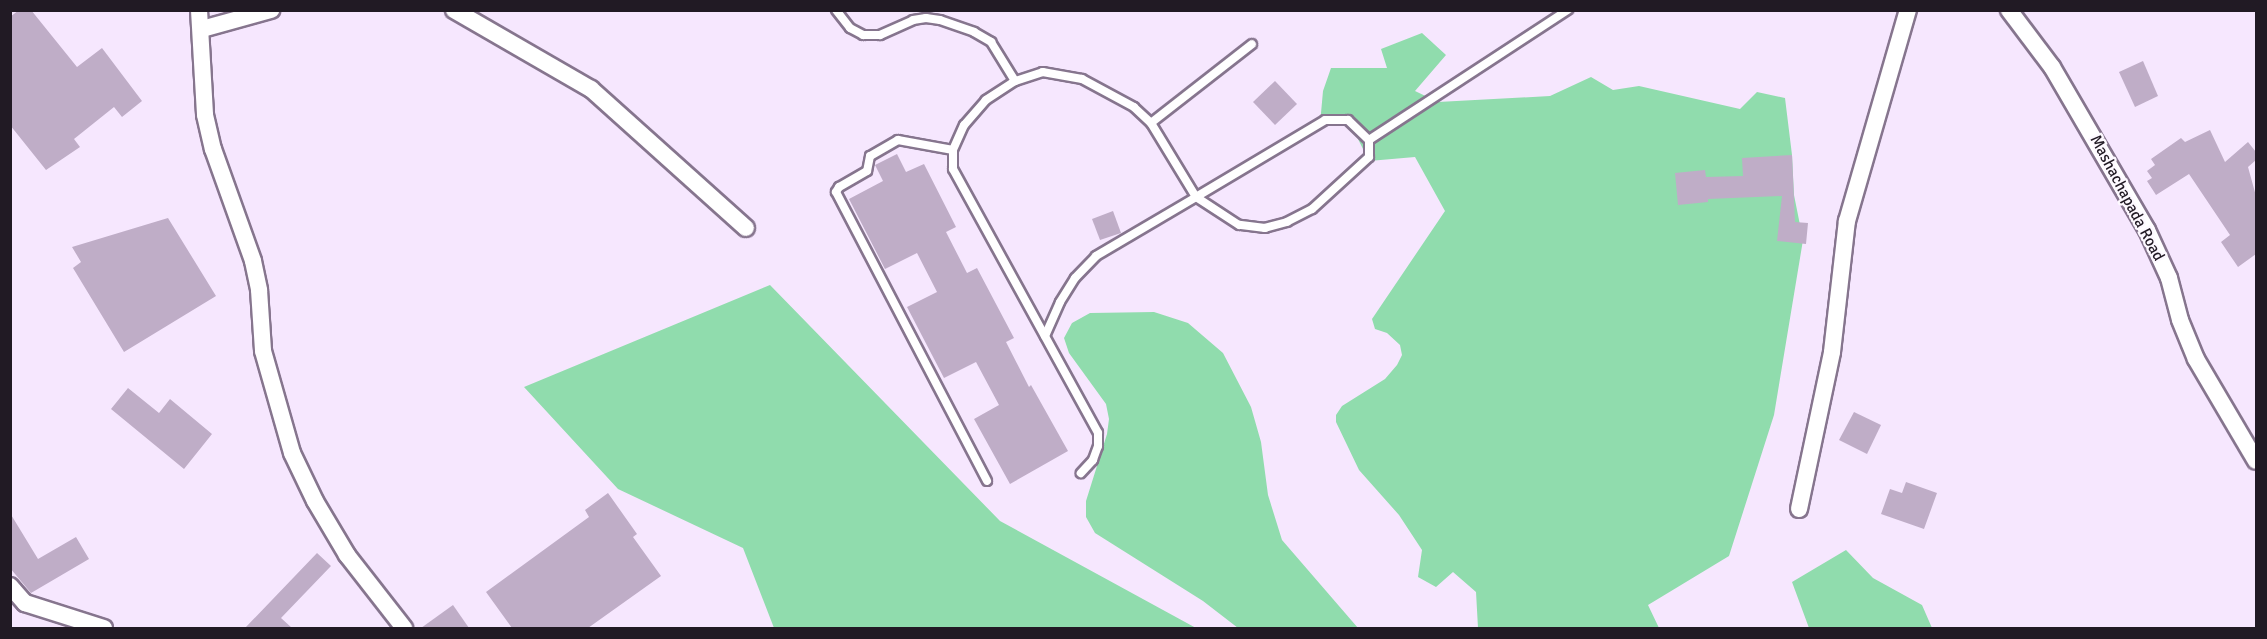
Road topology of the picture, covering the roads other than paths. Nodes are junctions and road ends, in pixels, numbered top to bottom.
1 (199, 10) edge
2 (271, 10) edge
3 (454, 10) edge
4 (836, 10) edge
5 (1568, 10) edge
6 (1908, 10) edge
7 (2009, 10) edge
8 (202, 29) junction
9 (1252, 44) dead end
10 (1015, 81) junction
11 (1151, 123) junction
12 (1369, 140) junction
13 (953, 150) junction
14 (1196, 197) junction
15 (746, 228) dead end
16 (1045, 336) junction
17 (2256, 461) edge
18 (1081, 473) dead end
19 (987, 481) dead end
20 (1799, 509) dead end
21 (10, 586) edge
22 (104, 628) edge
23 (404, 628) edge

1 - 8 street
2 - 8 street
3 - 15 street
4 - 10 lane
5 - 12 lane
6 - 20 street
7 - 17 street, Mashachapada Road
8 - 23 street
9 - 11 lane
10 - 11 lane
10 - 13 lane
11 - 14 lane
12 - 14 lane
12 - 14 lane
13 - 16 lane
13 - 19 lane
14 - 16 lane
16 - 18 lane
21 - 22 street

